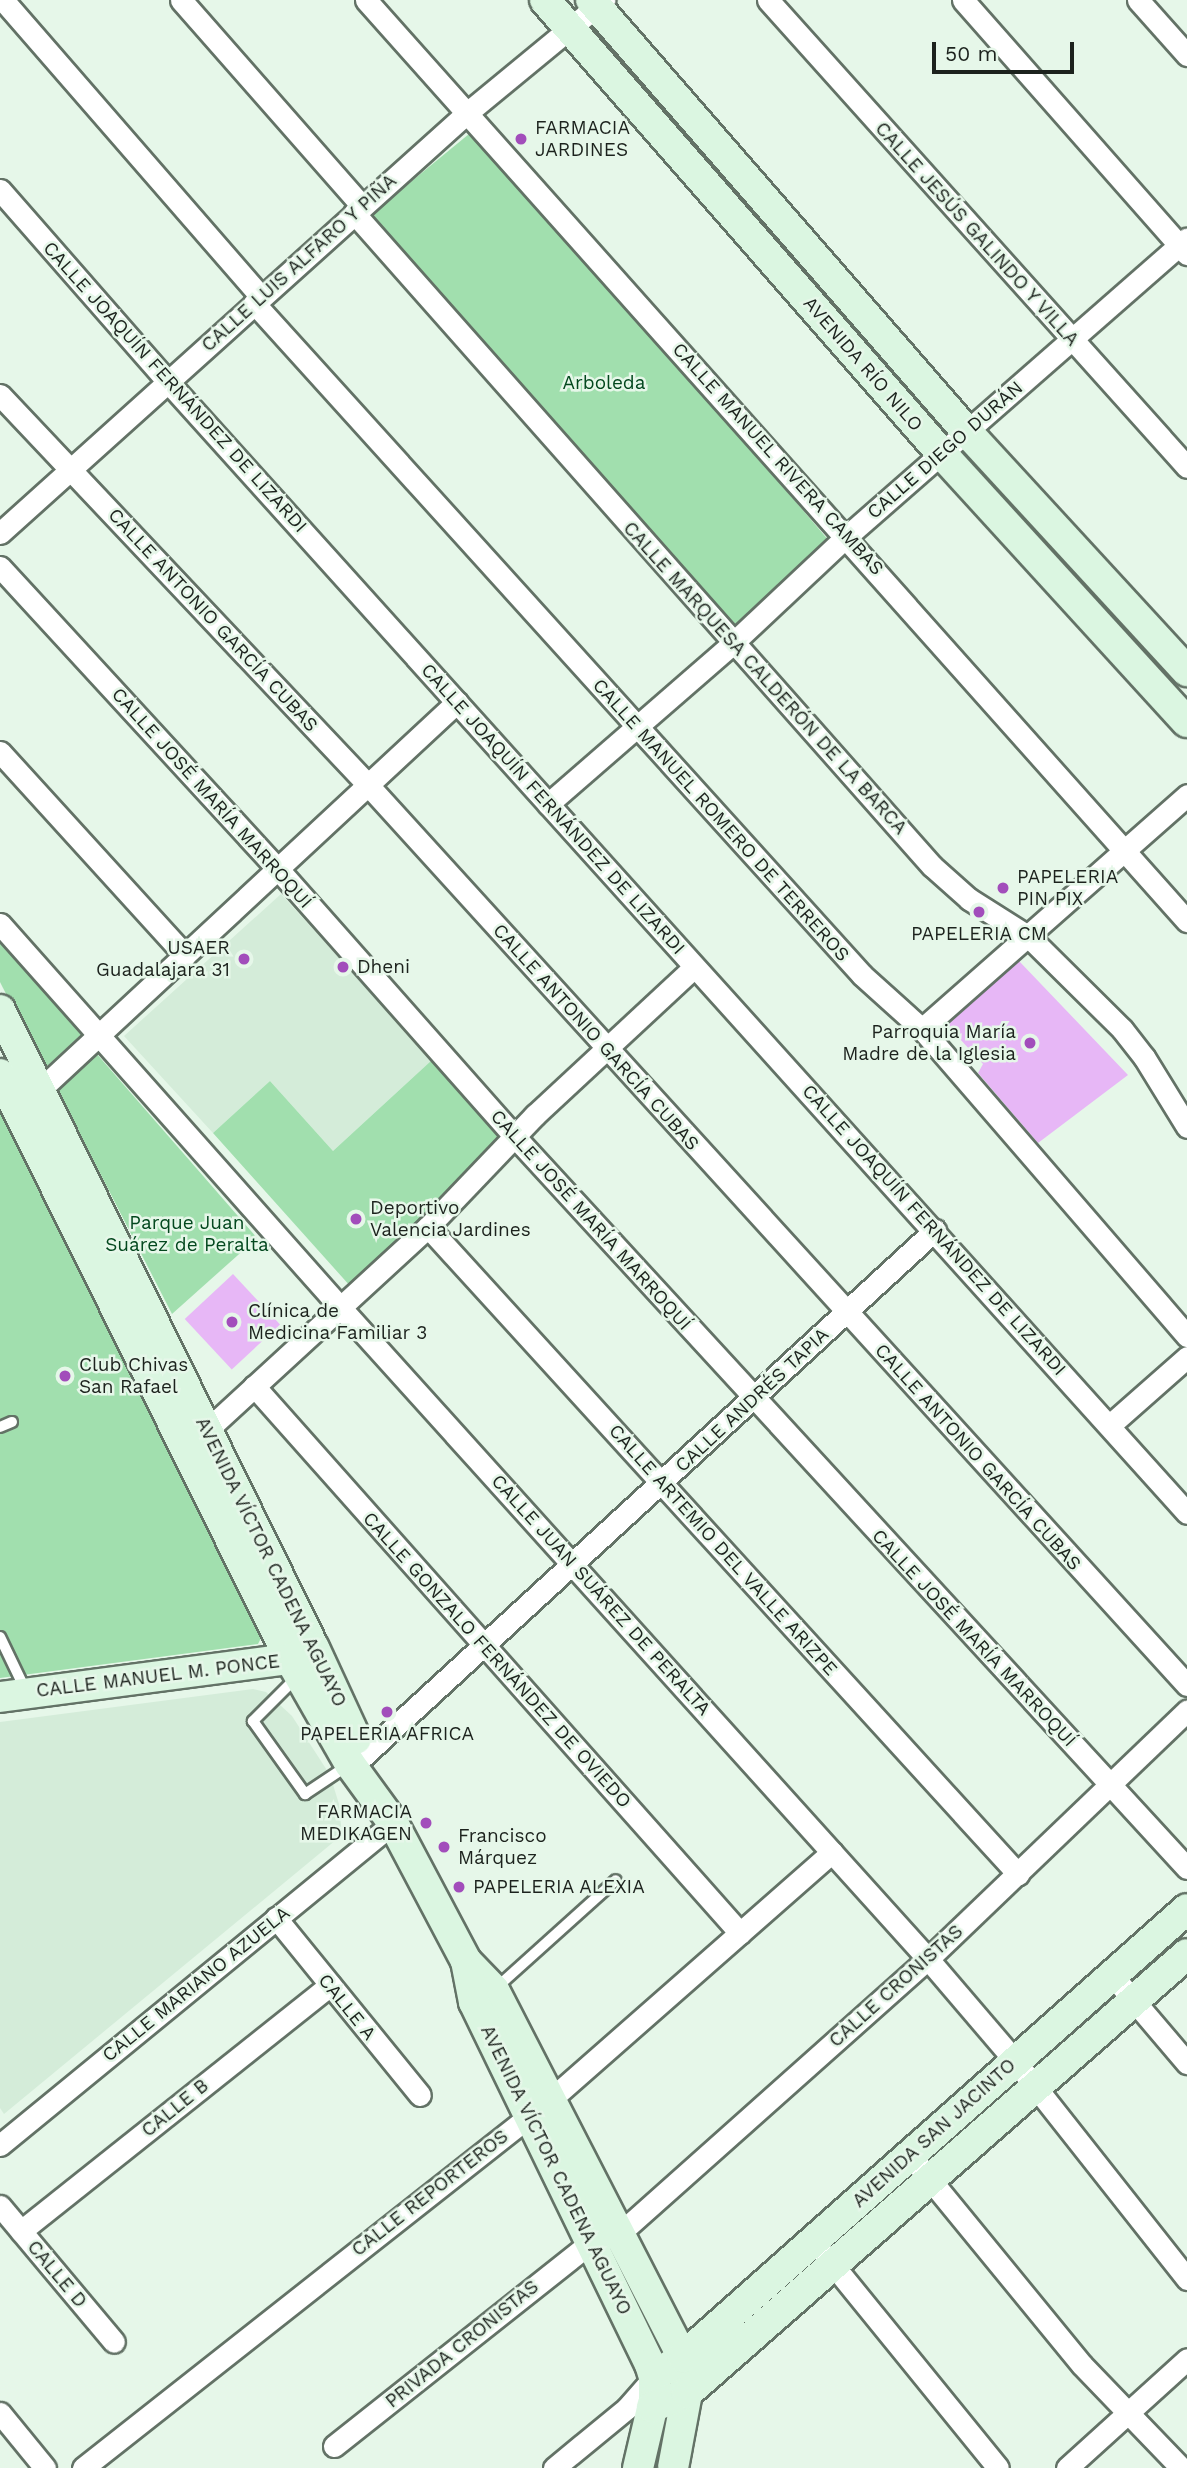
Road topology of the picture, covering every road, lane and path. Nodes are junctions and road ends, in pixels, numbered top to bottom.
1 (3, 0) edge
2 (181, 0) edge
3 (366, 0) edge
4 (545, 0) edge
5 (768, 0) edge
6 (963, 0) edge
7 (1138, 0) edge
8 (597, 2) edge
9 (569, 27) junction
10 (1187, 55) edge
11 (467, 113) junction
12 (0, 190) edge
13 (358, 209) junction
14 (1185, 246) edge
15 (257, 300) junction
16 (1070, 340) junction
17 (168, 382) junction
18 (0, 395) edge
19 (967, 432) junction
20 (942, 454) junction
21 (1187, 467) edge
22 (71, 468) junction
23 (0, 533) edge
24 (846, 537) junction
25 (0, 567) edge
26 (733, 643) junction
27 (1187, 671) edge
28 (457, 702) junction
29 (1187, 722) edge
30 (636, 727) junction
31 (0, 752) edge
32 (368, 785) junction
33 (1187, 795) edge
34 (548, 803) junction
35 (1124, 850) junction
36 (277, 869) junction
37 (1187, 921) edge
38 (0, 924) edge
39 (1028, 937) junction
40 (185, 955) junction
41 (694, 967) junction
42 (0, 1010) edge
43 (922, 1029) junction
44 (99, 1036) junction
45 (605, 1047) junction
46 (0, 1074) edge
47 (39, 1090) junction
48 (18, 1110) junction
49 (1187, 1127) edge
50 (515, 1137) junction
51 (428, 1227) junction
52 (935, 1230) junction
53 (340, 1307) junction
54 (846, 1313) junction
55 (1187, 1336) edge
56 (1187, 1357) edge
57 (254, 1386) junction
58 (753, 1397) junction
59 (12, 1422) dead end
60 (1110, 1425) junction
61 (0, 1427) edge
62 (207, 1430) junction
63 (662, 1483) junction
64 (1187, 1513) edge
65 (572, 1564) junction
66 (0, 1637) edge
67 (483, 1646) junction
68 (301, 1661) junction
69 (1187, 1685) edge
70 (13, 1695) edge
71 (1187, 1711) edge
72 (358, 1768) junction
73 (1110, 1786) junction
74 (393, 1823) junction
75 (832, 1852) junction
76 (1187, 1868) edge
77 (1018, 1874) junction
78 (616, 1880) dead end
79 (1187, 1909) edge
80 (276, 1918) junction
81 (740, 1933) junction
82 (1187, 1954) edge
83 (928, 1959) junction
84 (466, 1961) junction
85 (1112, 1975) junction
86 (330, 1984) junction
87 (494, 1990) junction
88 (1134, 2001) junction
89 (1015, 2061) junction
90 (1187, 2063) edge
91 (1036, 2088) junction
92 (420, 2095) dead end
93 (540, 2107) junction
94 (0, 2145) edge
95 (910, 2155) junction
96 (931, 2181) junction
97 (0, 2206) edge
98 (21, 2231) junction
99 (620, 2233) junction
100 (814, 2240) junction
101 (591, 2242) junction
102 (834, 2266) junction
103 (1187, 2279) edge
104 (114, 2342) dead end
105 (683, 2357) junction
106 (1187, 2359) edge
107 (654, 2377) junction
108 (687, 2393) junction
109 (640, 2408) junction
110 (0, 2413) edge
111 (1128, 2413) junction
112 (334, 2446) dead end
113 (45, 2468) edge
114 (82, 2468) edge
115 (554, 2468) edge
116 (638, 2468) edge
117 (673, 2468) edge
118 (998, 2468) edge
119 (1067, 2468) edge
120 (1181, 2468) edge

1 - 15 street, CALLE MANUEL ROMERO DE TERREROS
2 - 13 street, CALLE MARQUESA CALDERÓN DE LA BARCA
3 - 11 street, CALLE MANUEL RIVERA CAMBAS
4 - 9 street, AVENIDA RÍO NILO
5 - 16 street, CALLE JESÚS GALINDO Y VILLA
6 - 14 street
7 - 10 street
8 - 9 street, CALLE LUIS ALFARO Y PIÑA
8 - 19 street, AVENIDA RÍO NILO
9 - 11 street, CALLE LUIS ALFARO Y PIÑA
9 - 20 street, AVENIDA RÍO NILO
11 - 13 street, CALLE LUIS ALFARO Y PIÑA
11 - 24 street, CALLE MANUEL RIVERA CAMBAS
12 - 17 street, CALLE JOAQUÍN FERNÁNDEZ DE LIZARDI
13 - 15 street, CALLE LUIS ALFARO Y PIÑA
13 - 26 street, CALLE MARQUESA CALDERÓN DE LA BARCA
14 - 16 street, CALLE DIEGO DURÁN
15 - 17 street, CALLE LUIS ALFARO Y PIÑA
15 - 30 street, CALLE MANUEL ROMERO DE TERREROS
16 - 19 street, CALLE DIEGO DURÁN
16 - 21 street, CALLE JESÚS GALINDO Y VILLA
17 - 22 street, CALLE LUIS ALFARO Y PIÑA
17 - 28 street, CALLE JOAQUÍN FERNÁNDEZ DE LIZARDI
18 - 22 street, CALLE ANTONIO GARCÍA CUBAS
19 - 20 street, CALLE DIEGO DURÁN
19 - 27 street, AVENIDA RÍO NILO
20 - 24 street, CALLE DIEGO DURÁN
20 - 29 street, AVENIDA RÍO NILO
22 - 23 street, CALLE LUIS ALFARO Y PIÑA
22 - 32 street, CALLE ANTONIO GARCÍA CUBAS
24 - 26 street, CALLE DIEGO DURÁN
24 - 35 street, CALLE MANUEL RIVERA CAMBAS
25 - 36 street, CALLE JOSÉ MARÍA MARROQUÍ
26 - 30 street, CALLE DIEGO DURÁN
26 - 39 street, CALLE MARQUESA CALDERÓN DE LA BARCA
28 - 32 street
28 - 34 street, CALLE JOAQUÍN FERNÁNDEZ DE LIZARDI
30 - 34 street, CALLE DIEGO DURÁN
30 - 43 street, CALLE MANUEL ROMERO DE TERREROS
31 - 40 street
32 - 36 street
32 - 45 street, CALLE ANTONIO GARCÍA CUBAS
33 - 35 street
34 - 41 street, CALLE JOAQUÍN FERNÁNDEZ DE LIZARDI
35 - 37 street, CALLE MANUEL RIVERA CAMBAS
35 - 39 street
36 - 40 street
36 - 50 street, CALLE JOSÉ MARÍA MARROQUÍ
38 - 44 street, CALLE JUAN SUÁREZ DE PERALTA
39 - 43 street
39 - 49 street, CALLE MARQUESA CALDERÓN DE LA BARCA
40 - 44 street
41 - 45 street
41 - 52 street, CALLE JOAQUÍN FERNÁNDEZ DE LIZARDI
42 - 47 street, AVENIDA VÍCTOR CADENA AGUAYO
43 - 55 street, CALLE MANUEL ROMERO DE TERREROS
44 - 47 street
44 - 53 street, CALLE JUAN SUÁREZ DE PERALTA
45 - 50 street
45 - 54 street, CALLE ANTONIO GARCÍA CUBAS
46 - 48 street, AVENIDA VÍCTOR CADENA AGUAYO
47 - 48 street
47 - 62 street, AVENIDA VÍCTOR CADENA AGUAYO
48 - 68 street, AVENIDA VÍCTOR CADENA AGUAYO
50 - 51 street
50 - 58 street, CALLE JOSÉ MARÍA MARROQUÍ
51 - 53 street
51 - 63 street, CALLE ARTEMIO DEL VALLE ARIZPE
52 - 54 street, CALLE ANDRÉS TAPIA
52 - 60 street, CALLE JOAQUÍN FERNÁNDEZ DE LIZARDI
53 - 57 street
53 - 65 street, CALLE JUAN SUÁREZ DE PERALTA
54 - 58 street, CALLE ANDRÉS TAPIA
54 - 69 street, CALLE ANTONIO GARCÍA CUBAS
56 - 60 street
57 - 62 street
57 - 67 street, CALLE GONZALO FERNÁNDEZ DE OVIEDO
58 - 63 street, CALLE ANDRÉS TAPIA
58 - 73 street, CALLE JOSÉ MARÍA MARROQUÍ
59 - 61 lane
60 - 64 street, CALLE JOAQUÍN FERNÁNDEZ DE LIZARDI
62 - 68 street, AVENIDA VÍCTOR CADENA AGUAYO
63 - 65 street, CALLE ANDRÉS TAPIA
63 - 77 street, CALLE ARTEMIO DEL VALLE ARIZPE
65 - 67 street, CALLE ANDRÉS TAPIA
65 - 75 street, CALLE JUAN SUÁREZ DE PERALTA
66 - 70 lane
67 - 72 street, CALLE ANDRÉS TAPIA
67 - 81 street, CALLE GONZALO FERNÁNDEZ DE OVIEDO
68 - 70 street, CALLE MANUEL M. PONCE
68 - 72 street, AVENIDA VÍCTOR CADENA AGUAYO
68 - 72 lane
71 - 73 street, CALLE CRONISTAS
72 - 74 street, AVENIDA VÍCTOR CADENA AGUAYO
73 - 76 street, CALLE JOSÉ MARÍA MARROQUÍ
73 - 77 street, CALLE CRONISTAS
74 - 80 street, CALLE MARIANO AZUELA
74 - 84 street, AVENIDA VÍCTOR CADENA AGUAYO
75 - 81 street, CALLE REPORTEROS
75 - 83 street, CALLE JUAN SUÁREZ DE PERALTA
77 - 83 street, CALLE CRONISTAS
78 - 87 lane
79 - 85 street, AVENIDA SAN JACINTO
80 - 86 street, CALLE A
80 - 94 street, CALLE MARIANO AZUELA
81 - 93 street, CALLE REPORTEROS
82 - 88 street, AVENIDA SAN JACINTO
83 - 89 street, CALLE JUAN SUÁREZ DE PERALTA
83 - 99 street, CALLE CRONISTAS
84 - 87 street, AVENIDA VÍCTOR CADENA AGUAYO
84 - 93 street, AVENIDA VÍCTOR CADENA AGUAYO
85 - 88 street
85 - 89 street, AVENIDA SAN JACINTO
86 - 92 street, CALLE A
86 - 98 street, CALLE B
87 - 93 street, AVENIDA VÍCTOR CADENA AGUAYO
88 - 90 street
88 - 91 street, AVENIDA SAN JACINTO
89 - 91 street, CALLE JUAN SUÁREZ DE PERALTA
89 - 95 street, AVENIDA SAN JACINTO
91 - 96 street, AVENIDA SAN JACINTO
91 - 103 street, CALLE JUAN SUÁREZ DE PERALTA
93 - 99 street, AVENIDA VÍCTOR CADENA AGUAYO
93 - 101 street, AVENIDA VÍCTOR CADENA AGUAYO
93 - 114 street, CALLE REPORTEROS
95 - 96 street
95 - 100 street, AVENIDA SAN JACINTO
96 - 102 street, AVENIDA SAN JACINTO
96 - 111 street
97 - 98 street, CALLE D
98 - 104 street, CALLE D
99 - 101 street, CALLE CRONISTAS
99 - 105 street, AVENIDA VÍCTOR CADENA AGUAYO
100 - 102 street
100 - 105 street, AVENIDA SAN JACINTO
101 - 107 street, AVENIDA VÍCTOR CADENA AGUAYO
101 - 112 street, PRIVADA CRONISTAS
102 - 108 street, AVENIDA SAN JACINTO
102 - 118 street
105 - 107 street, AVENIDA SAN JACINTO
105 - 108 street
106 - 111 street
107 - 109 street
108 - 109 street, AVENIDA SAN JACINTO
108 - 117 street
109 - 115 street
109 - 116 street
110 - 113 street
111 - 119 street
111 - 120 street

